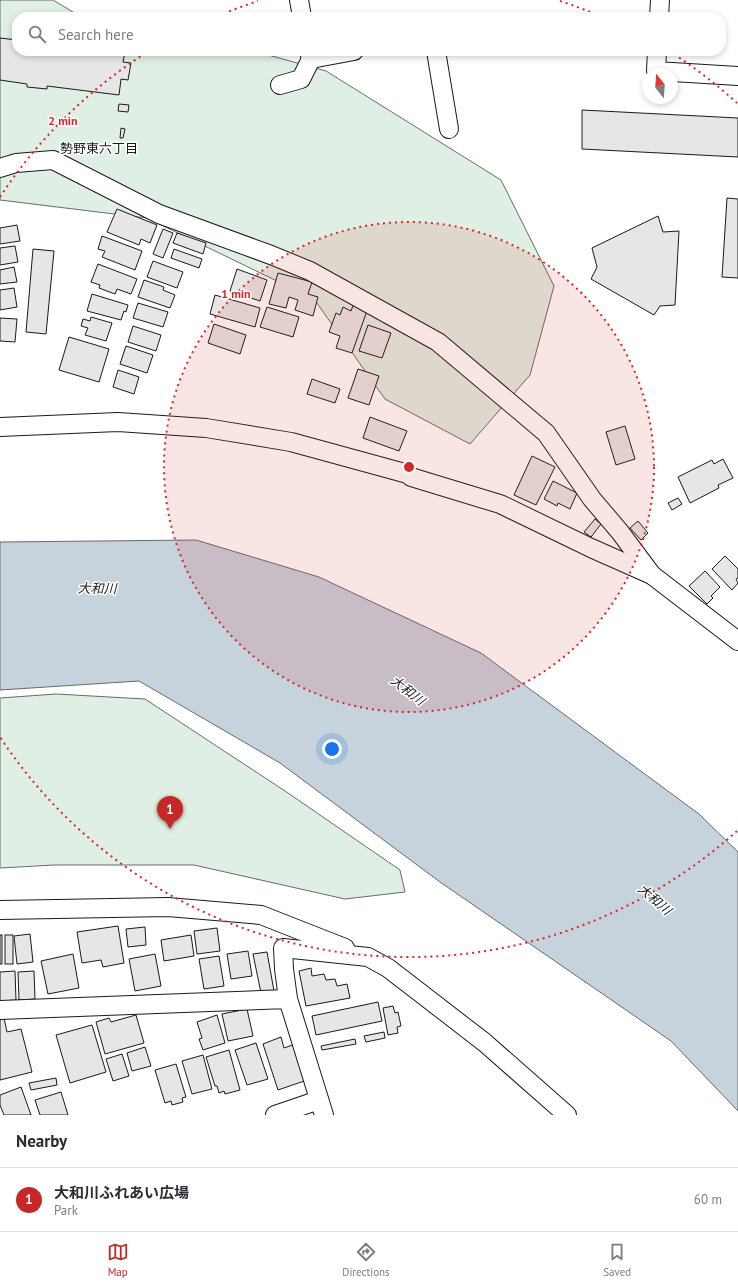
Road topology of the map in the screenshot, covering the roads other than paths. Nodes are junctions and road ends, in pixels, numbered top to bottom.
1 (299, 0) edge
2 (660, 0) edge
3 (301, 12) edge
4 (659, 12) edge
5 (310, 56) edge
6 (437, 56) edge
7 (657, 56) edge
8 (738, 76) edge
9 (280, 85) dead end
10 (449, 129) dead end
11 (0, 168) edge
12 (0, 427) edge
13 (652, 575) junction
14 (738, 641) edge
15 (0, 910) edge
16 (368, 957) junction
17 (288, 999) junction
18 (0, 1010) edge
19 (322, 1108) edge
20 (274, 1115) edge
21 (567, 1115) edge

1 - 3 street
2 - 4 street
5 - 9 street
6 - 10 street
7 - 8 street
11 - 13 street
12 - 13 street
13 - 14 street
15 - 16 street
16 - 17 street
16 - 21 street
17 - 18 street
17 - 19 street
19 - 20 street

